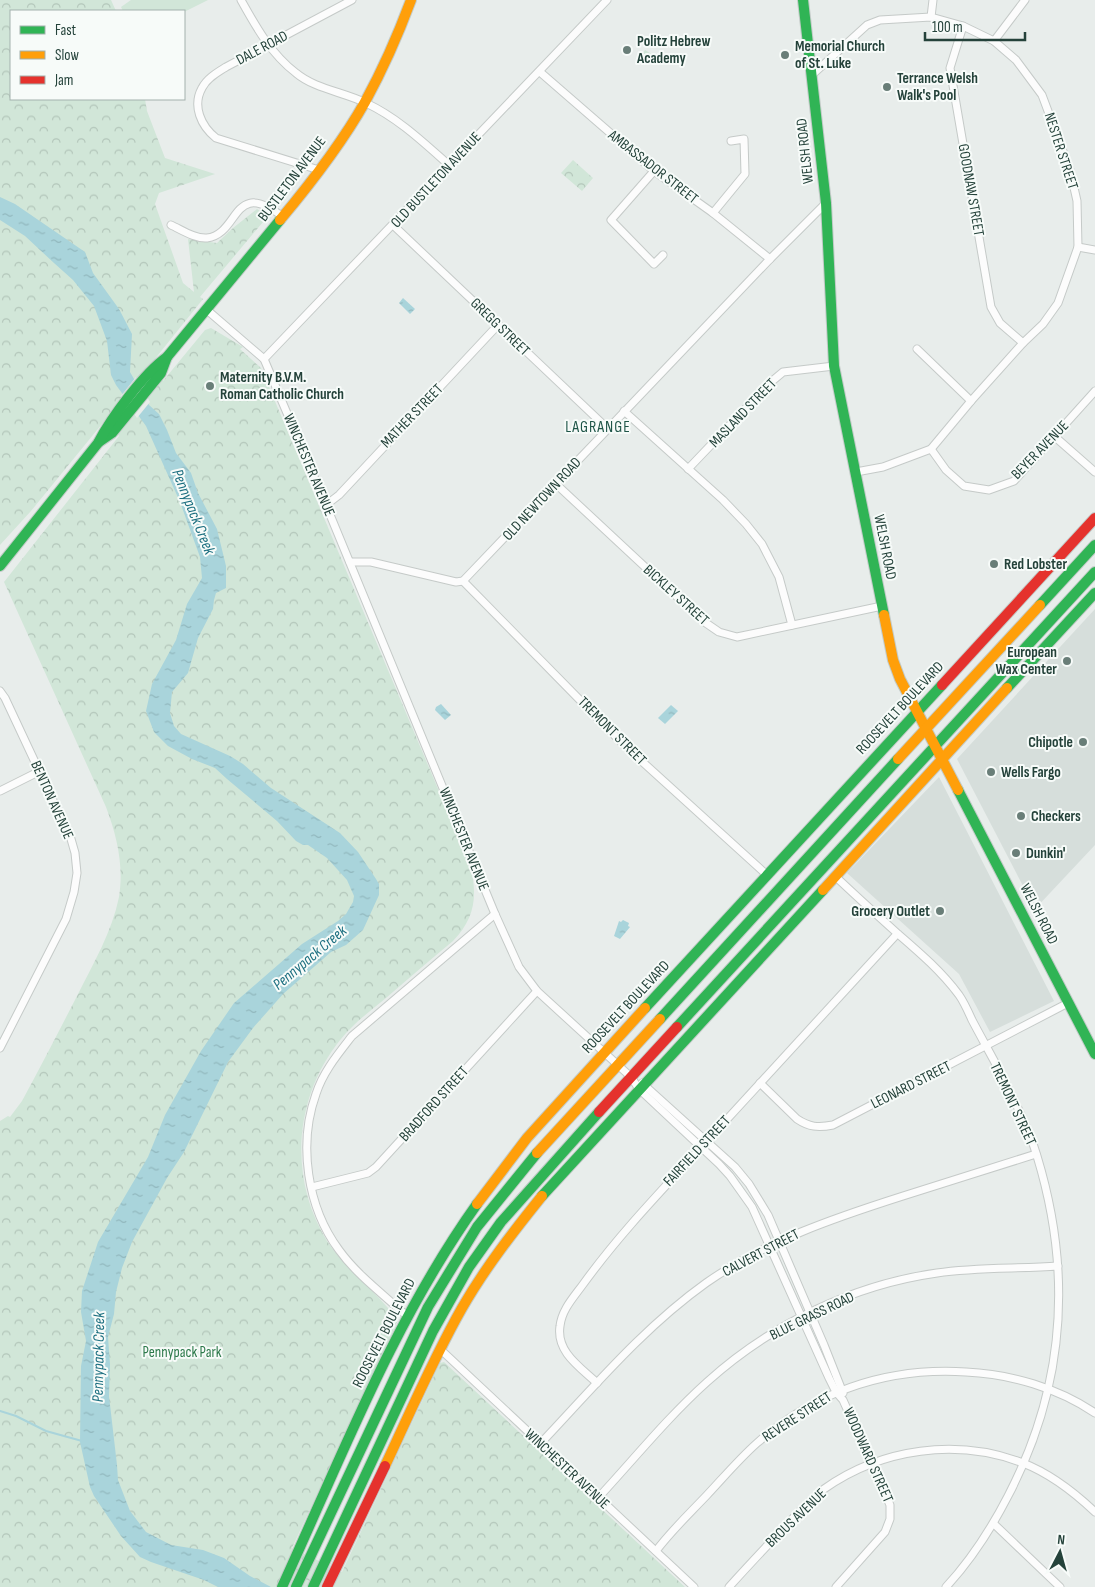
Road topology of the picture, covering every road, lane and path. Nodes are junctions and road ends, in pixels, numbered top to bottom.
1 (241, 0) edge
2 (352, 0) edge
3 (409, 0) edge
4 (607, 0) edge
5 (803, 0) edge
6 (933, 0) edge
7 (1024, 0) edge
8 (931, 17) junction
9 (963, 26) junction
10 (994, 41) junction
11 (267, 45) junction
12 (540, 72) junction
13 (812, 76) junction
14 (365, 102) junction
15 (731, 141) dead end
16 (449, 165) junction
17 (319, 170) junction
18 (654, 171) junction
19 (826, 204) junction
20 (713, 213) junction
21 (283, 217) junction
22 (171, 225) dead end
23 (393, 225) junction
24 (1078, 247) junction
25 (1095, 250) edge
26 (663, 255) dead end
27 (770, 259) junction
28 (207, 310) junction
29 (498, 326) junction
30 (1023, 343) junction
31 (917, 349) dead end
32 (264, 359) junction
33 (834, 366) junction
34 (1095, 391) edge
35 (971, 401) junction
36 (624, 411) junction
37 (608, 429) junction
38 (1054, 436) junction
39 (931, 449) junction
40 (688, 469) junction
41 (856, 472) junction
42 (1095, 472) edge
43 (556, 484) junction
44 (326, 504) junction
45 (1095, 518) edge
46 (1095, 543) edge
47 (350, 562) junction
48 (0, 566) edge
49 (1095, 572) edge
50 (463, 581) junction
51 (1036, 582) junction
52 (1095, 593) edge
53 (882, 606) junction
54 (792, 625) junction
55 (1045, 626) junction
56 (0, 691) edge
57 (917, 712) junction
58 (926, 729) junction
59 (935, 746) junction
60 (942, 760) junction
61 (40, 771) junction
62 (0, 791) edge
63 (767, 875) junction
64 (835, 876) junction
65 (495, 914) junction
66 (897, 934) junction
67 (537, 991) junction
68 (1068, 1003) junction
69 (986, 1046) junction
70 (1093, 1046) edge
71 (0, 1048) edge
72 (604, 1053) junction
73 (618, 1065) junction
74 (631, 1077) junction
75 (760, 1083) junction
76 (642, 1087) junction
77 (704, 1144) junction
78 (1036, 1154) junction
79 (312, 1187) junction
80 (512, 1208) junction
81 (778, 1242) junction
82 (770, 1246) junction
83 (1058, 1266) junction
84 (481, 1275) junction
85 (810, 1313) junction
86 (408, 1316) junction
87 (802, 1317) junction
88 (440, 1349) junction
89 (426, 1379) junction
90 (597, 1383) junction
91 (1049, 1390) junction
92 (839, 1391) junction
93 (385, 1396) junction
94 (1095, 1413) edge
95 (386, 1430) junction
96 (540, 1444) junction
97 (342, 1455) junction
98 (872, 1462) junction
99 (1025, 1464) junction
100 (598, 1498) junction
101 (1095, 1512) edge
102 (994, 1524) junction
103 (656, 1552) junction
104 (328, 1584) edge
105 (282, 1587) edge
106 (296, 1587) edge
107 (313, 1587) edge
108 (694, 1587) edge
109 (729, 1587) edge
110 (836, 1587) edge
111 (946, 1587) edge
112 (1059, 1587) edge

1 - 11 street
2 - 11 street, DALE ROAD
3 - 14 main road, BUSTLETON AVENUE
4 - 12 street, OLD BUSTLETON AVENUE
5 - 13 main road, WELSH ROAD
6 - 8 street
7 - 10 street
8 - 9 street, NESTER STREET
8 - 13 street, NESTER STREET
9 - 10 street, NESTER STREET
9 - 30 street, GOODNAW STREET
10 - 24 street, NESTER STREET
11 - 14 street
11 - 17 street, DALE ROAD
12 - 16 street, OLD BUSTLETON AVENUE
12 - 18 street, AMBASSADOR STREET
13 - 19 main road, WELSH ROAD
14 - 16 street
14 - 17 main road, BUSTLETON AVENUE
15 - 20 street
16 - 23 street, OLD BUSTLETON AVENUE
17 - 21 main road, BUSTLETON AVENUE
18 - 20 street, AMBASSADOR STREET
18 - 26 street
19 - 27 street, OLD NEWTOWN ROAD
19 - 33 main road, WELSH ROAD
20 - 27 street, AMBASSADOR STREET
21 - 22 street
21 - 28 main road, BUSTLETON AVENUE
23 - 29 street, GREGG STREET
23 - 32 street, OLD BUSTLETON AVENUE
24 - 25 street
24 - 30 street, NESTER STREET
27 - 36 street, OLD NEWTOWN ROAD
28 - 32 street, WINCHESTER AVENUE
28 - 48 main road, BUSTLETON AVENUE
29 - 37 street, GREGG STREET
29 - 44 street, MATHER STREET
30 - 35 street, NESTER STREET
31 - 35 street
32 - 44 street, WINCHESTER AVENUE
33 - 40 street, MASLAND STREET
33 - 41 main road, WELSH ROAD
34 - 38 street, BEYER AVENUE
35 - 39 street, NESTER STREET
36 - 37 street, OLD NEWTOWN ROAD
36 - 40 street
37 - 43 street, OLD NEWTOWN ROAD
38 - 39 street, BEYER AVENUE
38 - 42 street
39 - 41 street, NESTER STREET
40 - 54 street
41 - 53 main road, WELSH ROAD
43 - 50 street, OLD NEWTOWN ROAD
43 - 54 street, BICKLEY STREET
44 - 47 street, WINCHESTER AVENUE
45 - 51 main road, ROOSEVELT BOULEVARD
46 - 51 main road
46 - 58 main road, ROOSEVELT BOULEVARD
47 - 50 street
47 - 65 street, WINCHESTER AVENUE
49 - 55 main road
50 - 63 street, TREMONT STREET
51 - 57 main road, ROOSEVELT BOULEVARD
52 - 55 main road
52 - 60 main road
53 - 54 street, BICKLEY STREET
53 - 57 main road, WELSH ROAD
55 - 59 main road
56 - 61 street, BENTON AVENUE
57 - 58 main road, WELSH ROAD
57 - 63 main road, ROOSEVELT BOULEVARD
58 - 59 main road, WELSH ROAD
58 - 73 main road, ROOSEVELT BOULEVARD
59 - 60 main road, WELSH ROAD
59 - 74 main road
60 - 64 main road
60 - 68 main road, WELSH ROAD
61 - 62 street
61 - 71 street, BENTON AVENUE
63 - 72 main road, ROOSEVELT BOULEVARD
64 - 66 street, TREMONT STREET
64 - 76 main road
65 - 67 street, WOODWARD STREET
65 - 79 street
66 - 69 street, TREMONT STREET
66 - 75 street, FAIRFIELD STREET
67 - 72 street, WOODWARD STREET
67 - 79 street, BRADFORD STREET
68 - 69 street, LEONARD STREET
68 - 70 main road, WELSH ROAD
69 - 75 street, LEONARD STREET
69 - 78 street, TREMONT STREET
72 - 73 street, WOODWARD STREET
72 - 86 main road, ROOSEVELT BOULEVARD
73 - 74 street, WOODWARD STREET
73 - 93 main road, ROOSEVELT BOULEVARD
74 - 76 street, WOODWARD STREET
74 - 80 main road
75 - 77 street, FAIRFIELD STREET
76 - 77 street, WOODWARD STREET
76 - 84 main road
77 - 81 street, WOODWARD STREET
77 - 82 street, WOODWARD STREET
77 - 90 street, FAIRFIELD STREET
78 - 81 street, CALVERT STREET
78 - 83 street, TREMONT STREET
79 - 86 street
80 - 84 main road
80 - 95 main road
81 - 82 street, CALVERT STREET
81 - 85 street, WOODWARD STREET
82 - 87 street, WOODWARD STREET
82 - 90 street, CALVERT STREET
83 - 85 street, BLUE GRASS ROAD
83 - 91 street, TREMONT STREET
84 - 88 main road
85 - 87 street, BLUE GRASS ROAD
85 - 92 street, WOODWARD STREET
86 - 97 main road, ROOSEVELT BOULEVARD
87 - 92 street, WOODWARD STREET
87 - 100 street, BLUE GRASS ROAD
88 - 89 main road
88 - 96 street, WINCHESTER AVENUE
89 - 95 main road
89 - 104 main road
90 - 96 street, CALVERT STREET
91 - 92 street, REVERE STREET
91 - 94 street, REVERE STREET
91 - 99 street, TREMONT STREET
92 - 98 street, WOODWARD STREET
92 - 103 street, REVERE STREET
93 - 97 main road
93 - 106 main road, ROOSEVELT BOULEVARD
95 - 107 main road
96 - 100 street, WINCHESTER AVENUE
97 - 105 main road, ROOSEVELT BOULEVARD
98 - 99 street, BROUS AVENUE
98 - 109 street, BROUS AVENUE
98 - 110 street, WOODWARD STREET
99 - 101 street, BROUS AVENUE
99 - 102 street, TREMONT STREET
100 - 103 street, WINCHESTER AVENUE
102 - 111 street, TREMONT STREET
102 - 112 street
103 - 108 street, WINCHESTER AVENUE

